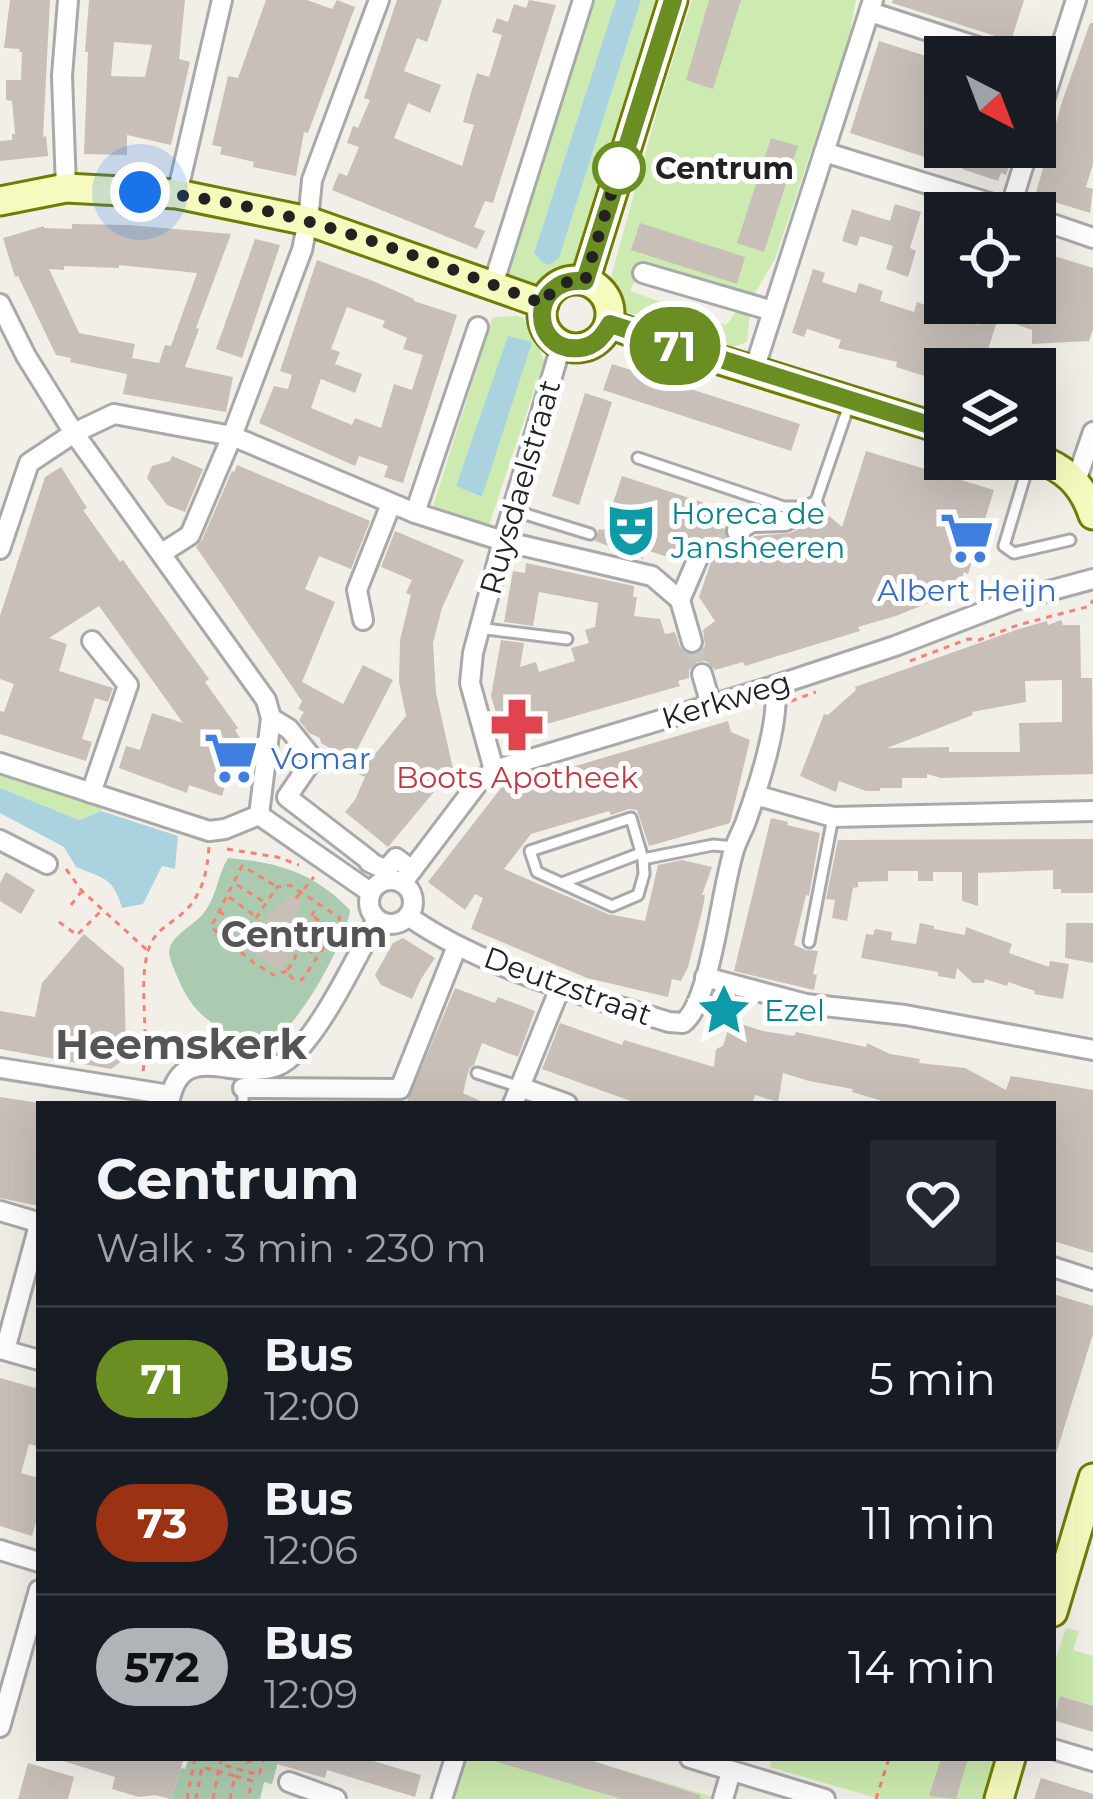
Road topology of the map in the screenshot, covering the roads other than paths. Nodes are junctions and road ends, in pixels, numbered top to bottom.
1 (68, 0) edge
2 (222, 0) edge
3 (379, 0) edge
4 (583, 0) edge
5 (673, 0) edge
6 (1076, 0) edge
7 (872, 6) edge
8 (953, 36) edge
9 (1056, 42) edge
10 (824, 152) junction
11 (66, 188) junction
12 (954, 192) edge
13 (177, 194) junction
14 (0, 201) edge
15 (308, 221) junction
16 (1056, 225) edge
17 (1093, 238) edge
18 (643, 273) dead end
19 (585, 281) junction
20 (494, 285) junction
21 (0, 304) edge
22 (544, 304) junction
23 (773, 311) junction
24 (610, 324) junction
25 (478, 327) dead end
26 (561, 346) junction
27 (754, 370) junction
28 (850, 400) junction
29 (924, 423) edge
30 (1093, 432) edge
31 (74, 433) junction
32 (232, 436) junction
33 (638, 458) dead end
34 (1056, 467) edge
35 (1026, 480) edge
36 (1076, 481) junction
37 (392, 504) junction
38 (814, 507) junction
39 (512, 510) junction
40 (415, 513) junction
41 (1093, 515) edge
42 (736, 531) tunnel mouth
43 (590, 534) dead end
44 (1070, 540) dead end
45 (502, 541) junction
46 (0, 549) edge
47 (162, 553) junction
48 (698, 558) tunnel mouth
49 (1093, 579) edge
50 (680, 600) junction
51 (363, 620) dead end
52 (478, 628) junction
53 (566, 639) dead end
54 (92, 641) dead end
55 (692, 642) tunnel mouth
56 (702, 674) tunnel mouth
57 (775, 696) junction
58 (711, 705) junction
59 (272, 718) junction
60 (0, 763) edge
61 (494, 770) junction
62 (91, 793) junction
63 (754, 795) junction
64 (286, 797) junction
65 (1093, 811) edge
66 (833, 817) junction
67 (264, 819) junction
68 (0, 839) edge
69 (735, 847) junction
70 (642, 856) junction
71 (370, 861) junction
72 (47, 864) road end
73 (407, 876) junction
74 (561, 883) junction
75 (362, 887) junction
76 (408, 916) junction
77 (377, 919) junction
78 (809, 942) dead end
79 (458, 946) junction
80 (705, 977) junction
81 (560, 988) junction
82 (1093, 1050) edge
83 (0, 1068) edge
84 (243, 1068) junction
85 (477, 1073) dead end
86 (243, 1096) edge
87 (516, 1096) edge
88 (170, 1099) edge
89 (548, 1101) edge
90 (0, 1211) edge
91 (36, 1225) edge
92 (36, 1236) edge
93 (1056, 1268) edge
94 (1093, 1280) edge
95 (3, 1350) edge
96 (36, 1359) edge
97 (1093, 1478) edge
98 (1084, 1539) edge
99 (0, 1550) edge
100 (36, 1561) edge
101 (36, 1600) edge
102 (1056, 1605) edge
103 (0, 1724) edge
104 (1056, 1750) edge
105 (454, 1761) edge
106 (699, 1761) edge
107 (764, 1761) edge
108 (1010, 1761) edge
109 (1093, 1761) edge
110 (731, 1772) junction
111 (758, 1779) junction
112 (289, 1782) dead end
113 (336, 1799) edge
114 (442, 1799) edge
115 (723, 1799) edge
116 (825, 1799) edge
117 (999, 1799) edge

1 - 11 street
2 - 13 street
3 - 15 street
4 - 20 street
5 - 19 street
6 - 9 street
7 - 8 street
7 - 10 street
10 - 12 street
10 - 23 street
11 - 13 street
11 - 14 street
13 - 15 street
15 - 20 street
15 - 32 street
16 - 17 street
18 - 23 street
19 - 22 street
19 - 24 street
20 - 22 street
21 - 31 street
22 - 26 street
23 - 27 street
24 - 26 street
24 - 27 street
25 - 40 street
26 - 39 street, Ruysdaelstraat
27 - 28 street
28 - 29 street
28 - 38 lane
30 - 36 street
31 - 32 street
31 - 46 street
31 - 47 street
32 - 37 street
32 - 47 street
33 - 38 lane
34 - 36 street
35 - 44 lane
36 - 41 street
37 - 40 street
37 - 51 street
38 - 42 street
39 - 43 lane
39 - 45 street, Ruysdaelstraat
40 - 45 street
45 - 50 street
45 - 52 street, Ruysdaelstraat
47 - 59 street
48 - 50 street
49 - 57 street, Kerkweg
50 - 55 street
52 - 53 lane, Ruysdaelstraat
52 - 61 street, Ruysdaelstraat
54 - 62 street
56 - 58 street
57 - 58 street, Kerkweg
57 - 63 street
58 - 61 street, Kerkweg
59 - 64 street
59 - 67 street
60 - 62 street
61 - 73 street
62 - 67 street
63 - 66 street
63 - 69 street
64 - 67 street
64 - 71 street
65 - 66 street
66 - 78 lane
67 - 75 street
68 - 72 street
69 - 70 lane
69 - 80 street
70 - 74 lane
70 - 74 lane
70 - 74 lane
71 - 73 street
71 - 75 street
73 - 75 street
73 - 76 street
75 - 77 street
76 - 77 street
76 - 79 street, Deutzstraat
77 - 84 street
79 - 81 street, Deutzstraat
79 - 86 street
80 - 81 street, Deutzstraat
80 - 82 street
81 - 87 street
83 - 88 street
84 - 86 lane
84 - 88 street
85 - 87 lane
87 - 89 street
90 - 91 street
92 - 95 street
93 - 94 street
95 - 96 street
97 - 98 street
98 - 102 street
99 - 100 street
101 - 103 street
104 - 109 street
105 - 114 street
106 - 110 street
107 - 111 street
108 - 117 street
110 - 111 street
110 - 115 street
111 - 116 street
112 - 113 street

